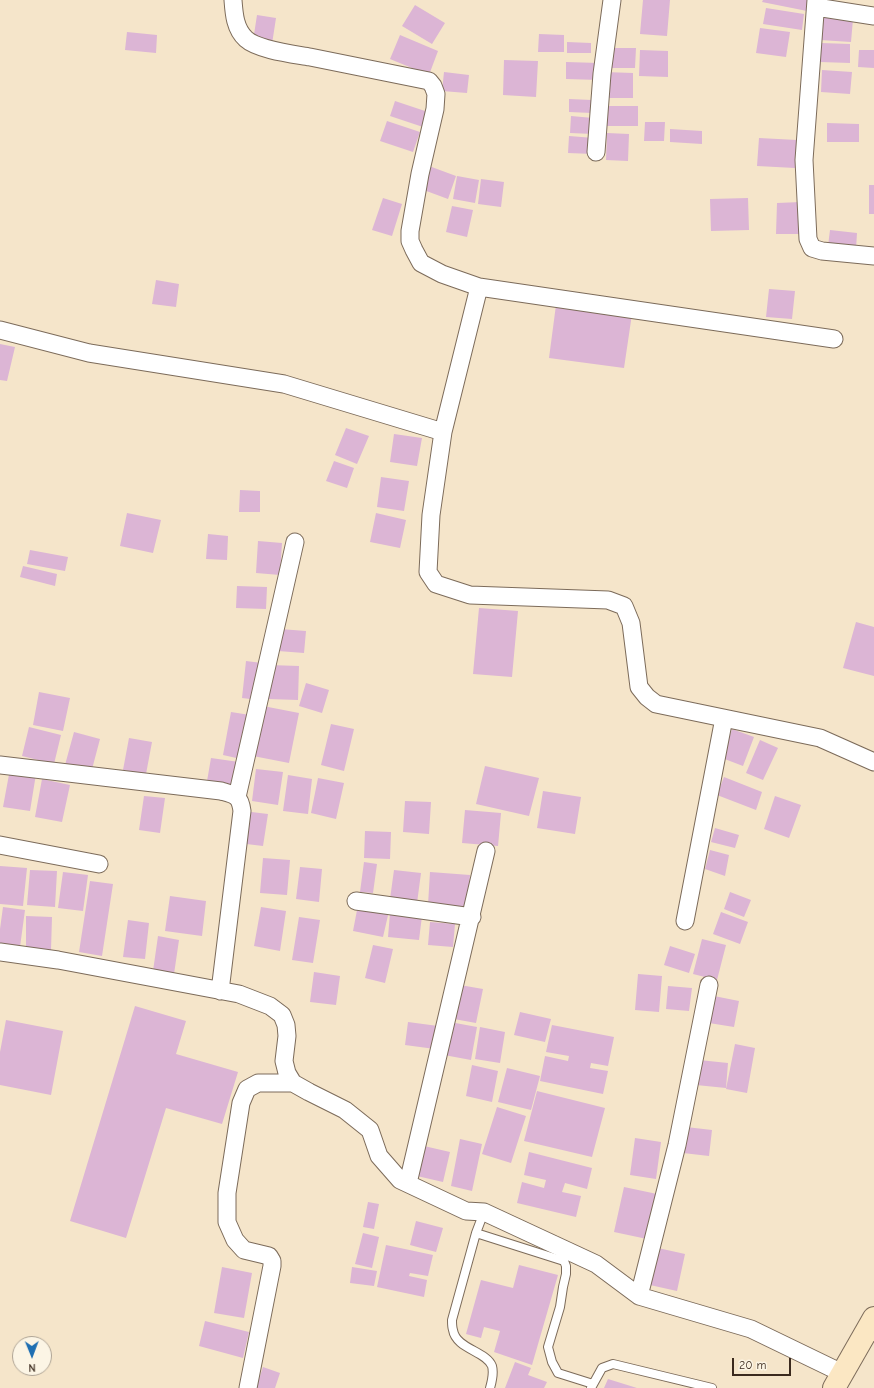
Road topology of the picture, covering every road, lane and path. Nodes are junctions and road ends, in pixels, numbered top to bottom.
1 (233, 0) edge
2 (612, 0) edge
3 (816, 3) edge
4 (874, 16) edge
5 (596, 152) dead end
6 (874, 256) edge
7 (479, 286) junction
8 (0, 330) edge
9 (834, 339) dead end
10 (443, 432) junction
11 (295, 542) dead end
12 (724, 718) junction
13 (874, 762) edge
14 (0, 765) edge
15 (237, 797) junction
16 (0, 845) edge
17 (486, 851) dead end
18 (99, 864) dead end
19 (356, 901) dead end
20 (472, 917) junction
21 (685, 921) dead end
22 (0, 952) edge
23 (709, 985) dead end
24 (220, 990) junction
25 (293, 1083) junction
26 (408, 1183) junction
27 (484, 1212) junction
28 (476, 1233) junction
29 (638, 1296) junction
30 (874, 1318) edge
31 (838, 1381) edge
32 (592, 1386) edge
33 (248, 1388) edge
34 (490, 1388) edge
35 (712, 1388) edge

1 - 7 street
2 - 5 street
3 - 4 street
3 - 6 street
7 - 9 street
7 - 10 street
8 - 10 street
10 - 12 street
11 - 15 street
12 - 13 street
12 - 21 street
14 - 15 street
15 - 24 street
16 - 18 street
17 - 20 street
19 - 20 street
20 - 26 street
22 - 24 street
23 - 29 street
24 - 25 street
25 - 26 street
25 - 33 street
26 - 27 street
27 - 28 lane
27 - 29 street
28 - 32 lane
28 - 34 lane
29 - 31 street
30 - 31 street
32 - 35 lane

